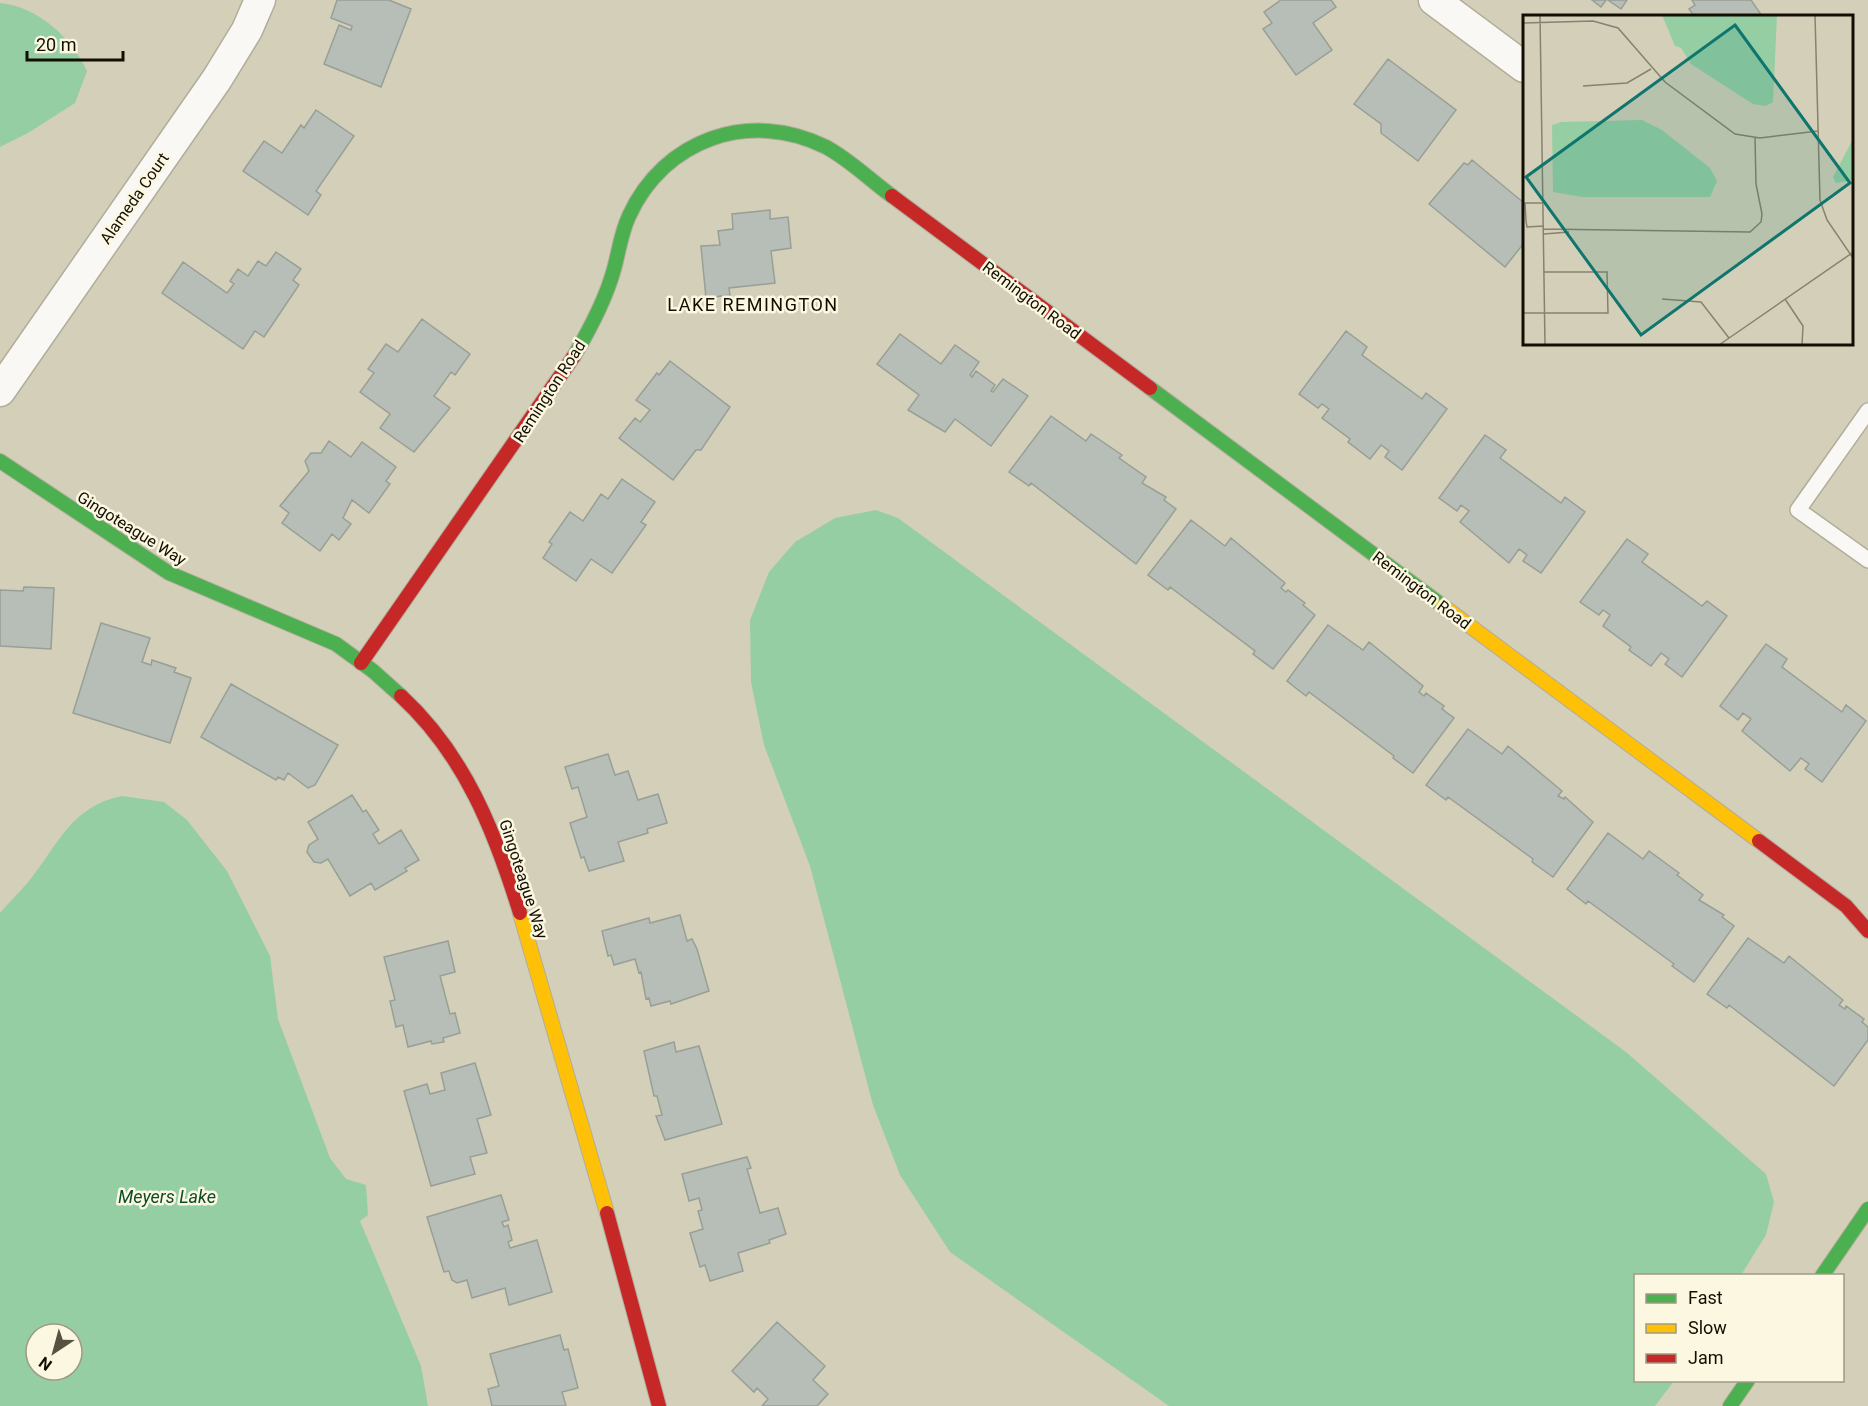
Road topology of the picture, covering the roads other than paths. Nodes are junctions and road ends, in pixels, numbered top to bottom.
1 (260, 0) edge
2 (1434, 0) edge
3 (1523, 66) edge
4 (0, 391) edge
5 (1868, 411) edge
6 (0, 461) edge
7 (1868, 560) edge
8 (361, 663) junction
9 (1857, 910) edge
10 (1868, 931) edge
11 (1868, 1209) edge
12 (1823, 1274) edge
13 (1747, 1382) edge
14 (659, 1406) edge
15 (1730, 1406) edge

1 - 4 street, Alameda Court
2 - 3 street
5 - 7 lane
6 - 8 street, Gingoteague Way
8 - 9 street, Remington Road
8 - 14 street, Gingoteague Way
9 - 10 street, Remington Road
11 - 12 street
13 - 15 street

